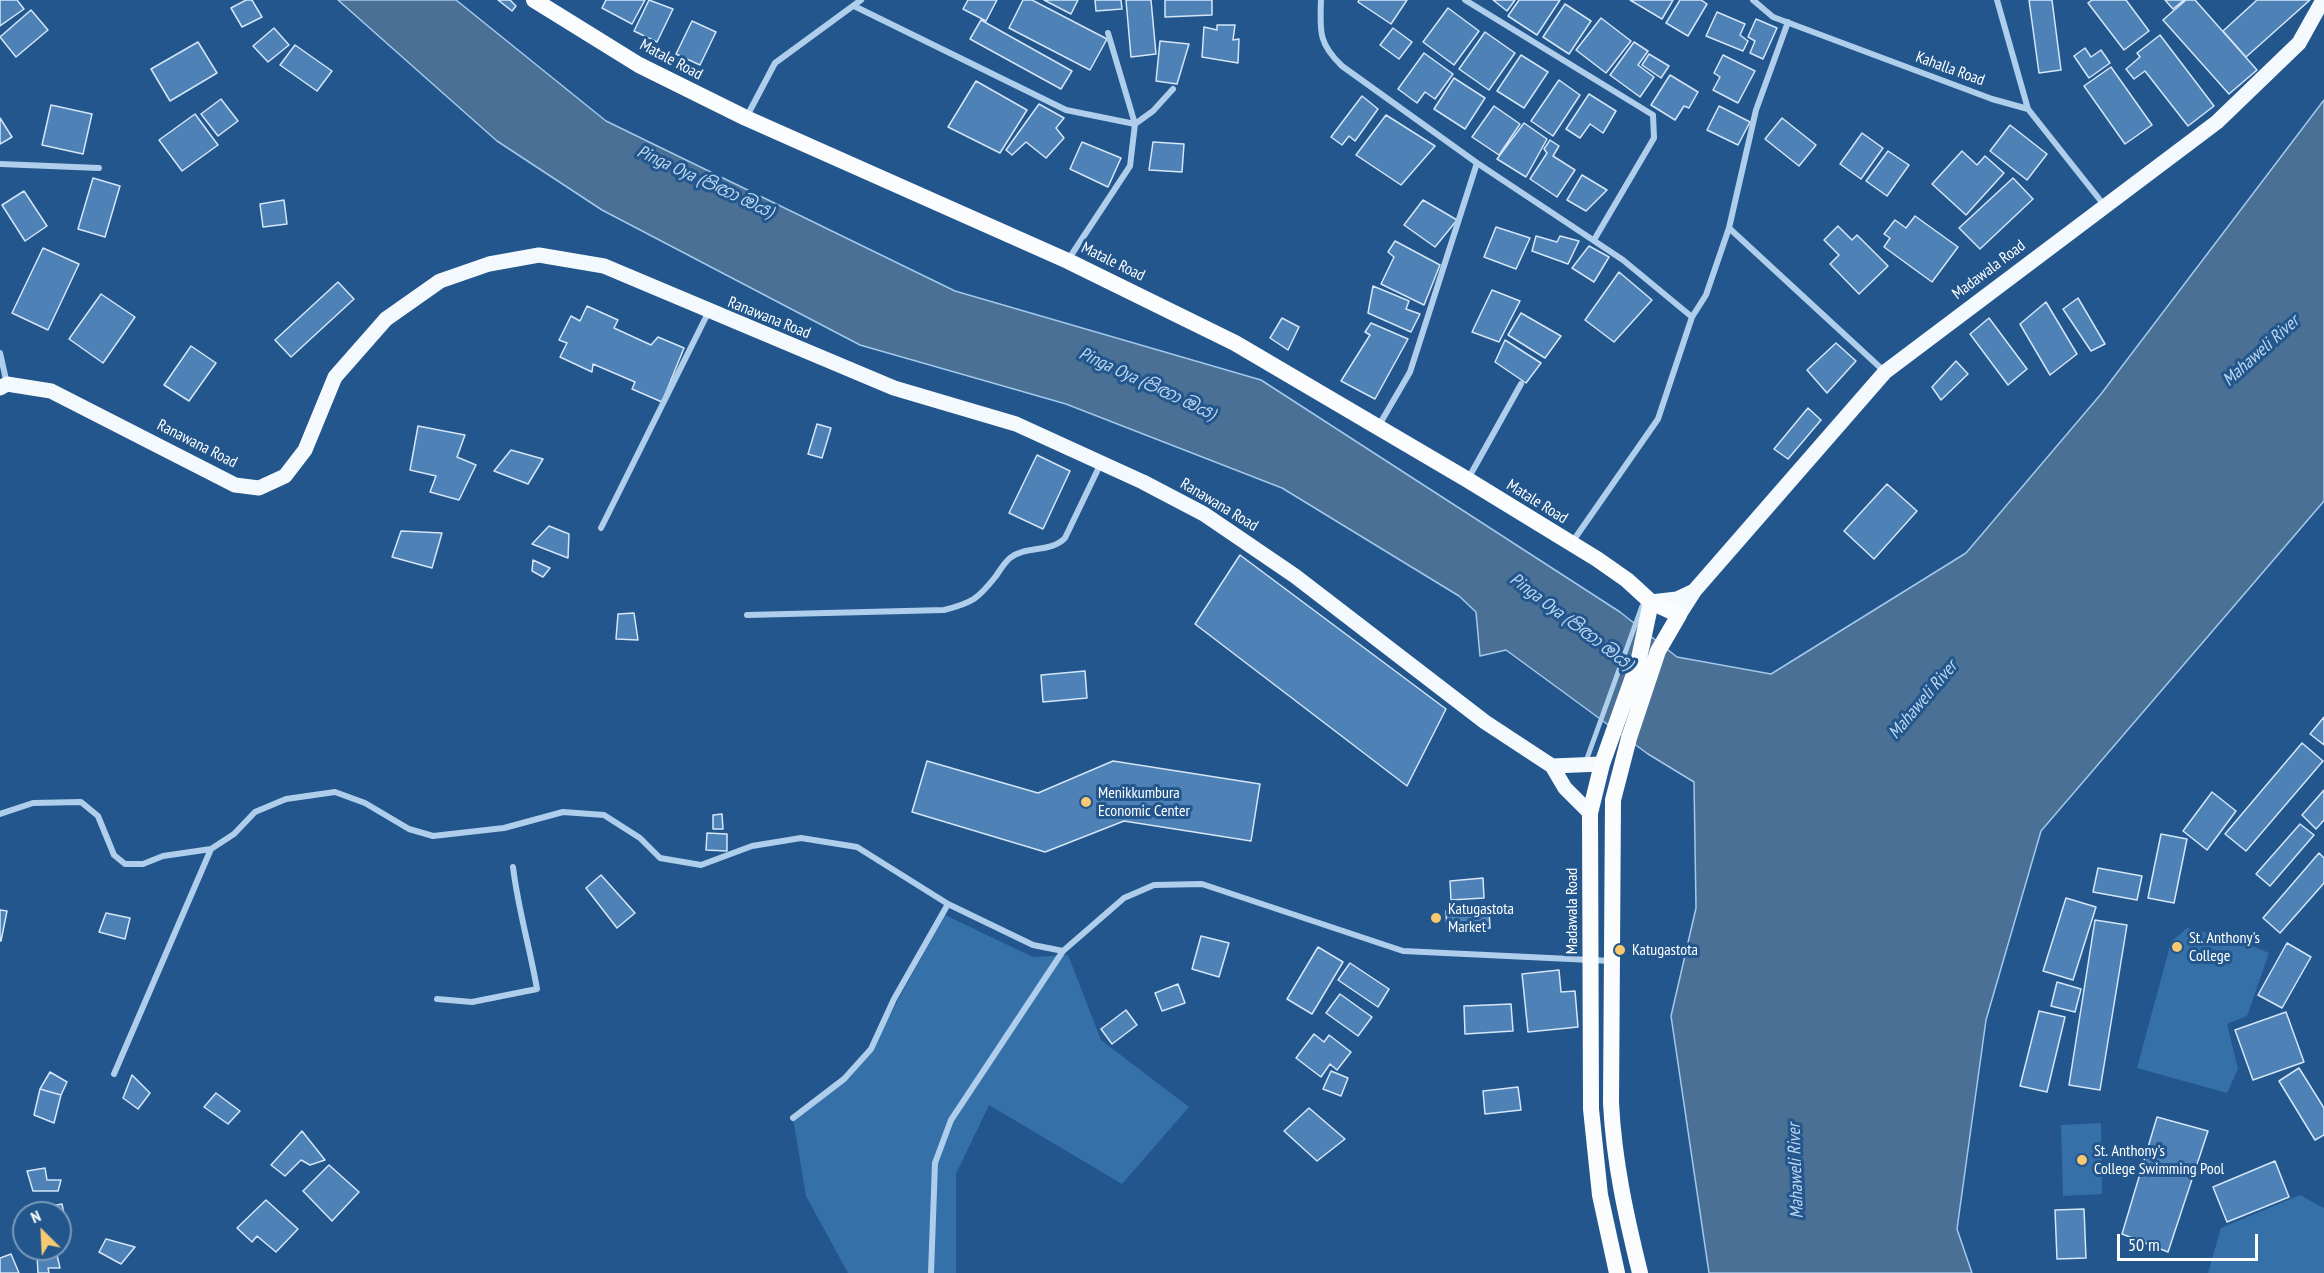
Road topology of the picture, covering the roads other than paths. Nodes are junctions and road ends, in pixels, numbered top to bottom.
1 (534, 0) edge
2 (861, 0) edge
3 (1321, 0) edge
4 (1465, 0) edge
5 (1753, 0) edge
6 (1997, 0) edge
7 (2323, 0) edge
8 (854, 6) junction
9 (1788, 22) junction
10 (1108, 33) dead end
11 (1173, 89) dead end
12 (2028, 109) junction
13 (746, 118) junction
14 (1135, 124) junction
15 (1477, 163) junction
16 (0, 164) edge
17 (99, 168) dead end
18 (2104, 206) junction
19 (1730, 228) junction
20 (1594, 240) junction
21 (1068, 261) junction
22 (708, 313) junction
23 (1692, 317) junction
24 (0, 353) edge
25 (1885, 372) junction
26 (1521, 384) dead end
27 (4, 386) edge
28 (1378, 428) junction
29 (1101, 463) junction
30 (1468, 480) junction
31 (601, 528) dead end
32 (1571, 544) junction
33 (1695, 590) junction
34 (1648, 599) junction
35 (747, 615) dead end
36 (1679, 615) junction
37 (1608, 726) junction
38 (1623, 760) junction
39 (1602, 764) junction
40 (1584, 765) junction
41 (1552, 766) junction
42 (1613, 800) junction
43 (1590, 813) junction
44 (0, 814) edge
45 (211, 849) junction
46 (513, 867) dead end
47 (948, 904) junction
48 (1063, 951) junction
49 (1589, 961) junction
50 (1612, 962) junction
51 (437, 999) dead end
52 (114, 1074) dead end
53 (793, 1118) dead end
54 (931, 1273) edge
55 (1617, 1273) edge
56 (1640, 1273) edge

1 - 13 highway, Matale Road
2 - 8 street
3 - 15 street
4 - 20 street
5 - 9 street, Kahalla Road
6 - 12 street
7 - 18 main road, Madawala Road
8 - 13 street
8 - 14 street
9 - 12 street, Kahalla Road
9 - 19 street
10 - 14 street
11 - 14 street
12 - 18 street
13 - 21 highway, Matale Road
14 - 21 street
15 - 20 street
15 - 28 street
16 - 17 street
18 - 25 main road, Madawala Road
19 - 23 street
19 - 25 street
20 - 23 street
21 - 28 highway, Matale Road
22 - 27 main road, Ranawana Road
22 - 29 main road, Ranawana Road
22 - 31 street
23 - 32 street
24 - 27 street
25 - 33 main road, Madawala Road
26 - 30 street
28 - 30 highway, Matale Road
29 - 35 street
29 - 41 main road, Ranawana Road
30 - 32 highway, Matale Road
32 - 34 highway, Matale Road
33 - 34 main road, Madawala Road
33 - 36 main road, Madawala Road
34 - 36 highway, Matale Road
34 - 37 highway, Madawala Road
36 - 38 highway, Madawala Road
37 - 39 highway, Madawala Road
37 - 40 street
38 - 39 highway
38 - 42 highway, Madawala Road
39 - 40 main road
39 - 43 highway, Madawala Road
40 - 41 main road
41 - 43 main road
42 - 43 highway
42 - 50 highway, Madawala Road
43 - 49 highway, Madawala Road
44 - 45 street
45 - 47 street
45 - 52 street
46 - 51 street
47 - 48 street
47 - 53 street
48 - 49 street
48 - 54 street
49 - 50 street
49 - 55 highway, Madawala Road
50 - 56 highway, Madawala Road

